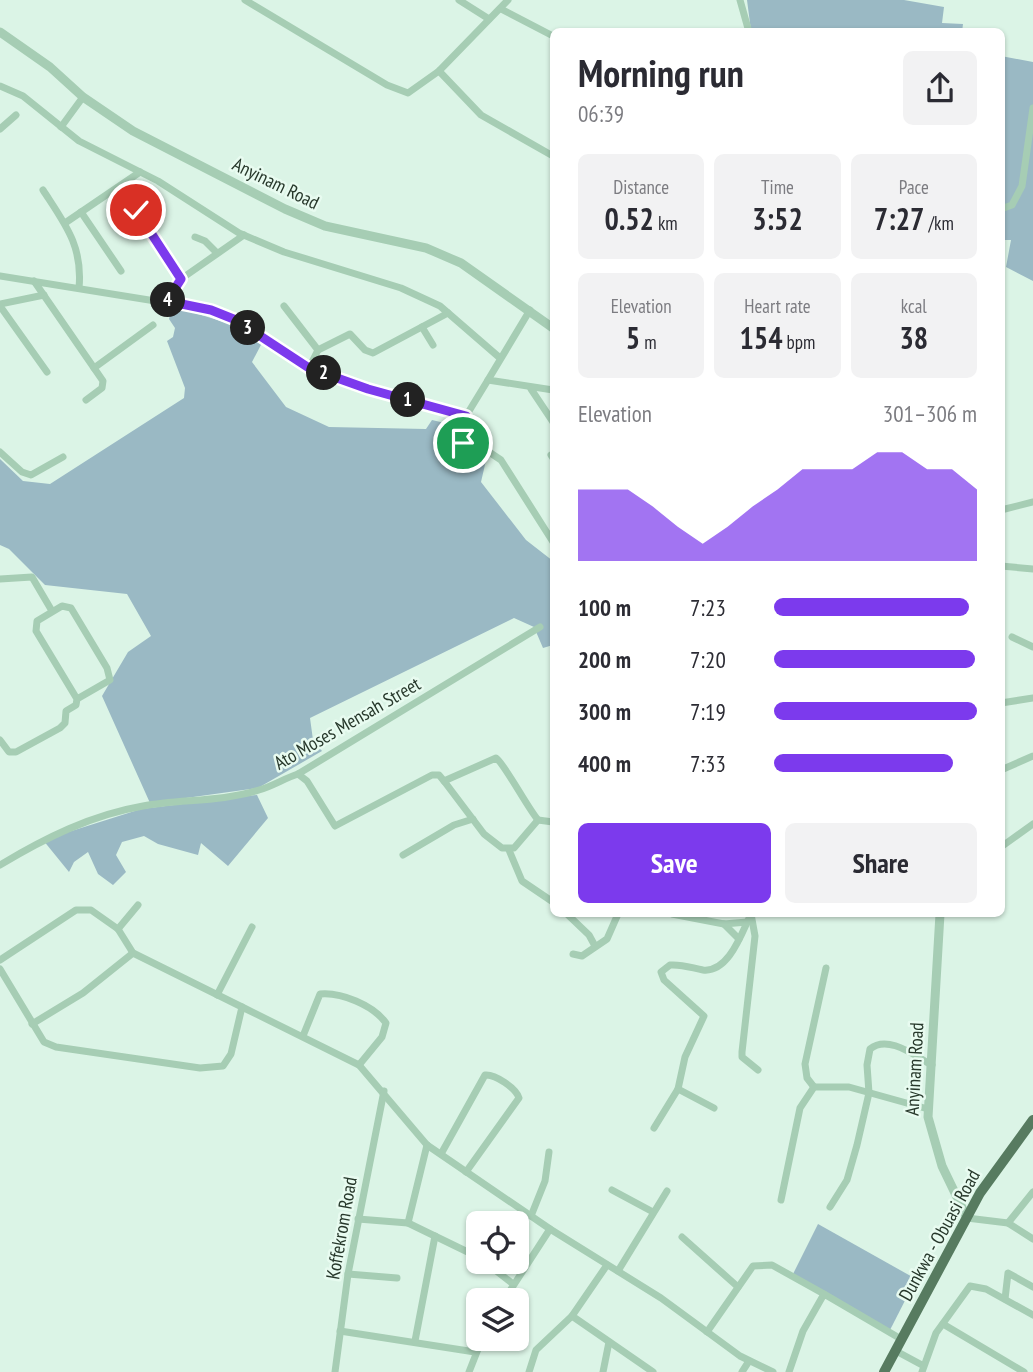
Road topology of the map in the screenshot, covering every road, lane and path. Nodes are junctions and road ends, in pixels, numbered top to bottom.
1 (245, 0) edge
2 (459, 0) edge
3 (508, 0) edge
4 (740, 0) edge
5 (501, 9) junction
6 (489, 19) junction
7 (748, 28) edge
8 (0, 32) edge
9 (550, 34) edge
10 (439, 71) junction
11 (0, 86) edge
12 (83, 97) junction
13 (1033, 108) edge
14 (16, 115) dead end
15 (61, 127) junction
16 (0, 129) edge
17 (550, 154) edge
18 (141, 172) junction
19 (43, 190) dead end
20 (1005, 208) edge
21 (136, 210) dead end
22 (81, 212) junction
23 (65, 223) junction
24 (244, 235) junction
25 (195, 237) dead end
26 (217, 253) junction
27 (121, 271) dead end
28 (0, 276) edge
29 (181, 279) junction
30 (34, 281) junction
31 (79, 288) junction
32 (44, 295) junction
33 (167, 301) junction
34 (0, 305) edge
35 (284, 306) dead end
36 (530, 310) junction
37 (448, 313) junction
38 (153, 325) dead end
39 (550, 326) edge
40 (422, 327) junction
41 (433, 345) dead end
42 (318, 350) junction
43 (500, 358) junction
44 (94, 368) junction
45 (309, 368) junction
46 (47, 372) dead end
47 (488, 380) junction
48 (531, 389) junction
49 (550, 390) edge
50 (86, 400) dead end
51 (466, 416) junction
52 (550, 418) edge
53 (0, 452) edge
54 (63, 457) dead end
55 (1033, 502) edge
56 (1005, 509) edge
57 (550, 537) edge
58 (1005, 566) edge
59 (1033, 569) edge
60 (0, 579) edge
61 (52, 611) junction
62 (540, 627) dead end
63 (1012, 637) dead end
64 (1033, 647) edge
65 (1033, 698) edge
66 (77, 699) junction
67 (1005, 702) edge
68 (0, 740) edge
69 (1033, 756) edge
70 (1005, 768) edge
71 (298, 774) junction
72 (444, 781) junction
73 (473, 819) junction
74 (538, 820) junction
75 (550, 822) edge
76 (1033, 824) edge
77 (1005, 844) edge
78 (509, 850) junction
79 (403, 855) dead end
80 (0, 865) edge
81 (550, 900) edge
82 (138, 905) dead end
83 (570, 917) edge
84 (617, 917) edge
85 (688, 917) edge
86 (750, 917) edge
87 (752, 917) edge
88 (940, 917) edge
89 (747, 922) junction
90 (724, 924) junction
91 (252, 927) dead end
92 (118, 929) junction
93 (739, 939) junction
94 (595, 946) junction
95 (134, 953) junction
96 (573, 954) dead end
97 (0, 960) edge
98 (826, 968) dead end
99 (0, 969) edge
100 (217, 995) junction
101 (242, 1007) junction
102 (32, 1024) junction
103 (303, 1036) junction
104 (359, 1065) junction
105 (932, 1065) junction
106 (758, 1070) dead end
107 (814, 1087) junction
108 (678, 1089) junction
109 (384, 1091) junction
110 (869, 1093) junction
111 (714, 1108) dead end
112 (928, 1110) junction
113 (1033, 1120) edge
114 (654, 1128) dead end
115 (427, 1145) junction
116 (549, 1152) dead end
117 (441, 1154) junction
118 (466, 1172) junction
119 (612, 1189) dead end
120 (667, 1191) dead end
121 (1033, 1192) edge
122 (781, 1200) dead end
123 (830, 1208) dead end
124 (653, 1212) junction
125 (531, 1216) junction
126 (967, 1218) junction
127 (358, 1219) junction
128 (408, 1223) junction
129 (1008, 1223) junction
130 (550, 1229) junction
131 (435, 1236) junction
132 (682, 1237) dead end
133 (1033, 1239) edge
134 (466, 1251) edge
135 (607, 1265) junction
136 (618, 1271) junction
137 (348, 1274) junction
138 (500, 1274) edge
139 (397, 1278) dead end
140 (513, 1284) junction
141 (738, 1287) junction
142 (1033, 1287) edge
143 (511, 1288) edge
144 (824, 1294) junction
145 (1005, 1299) junction
146 (1033, 1315) edge
147 (572, 1316) junction
148 (943, 1324) junction
149 (341, 1331) junction
150 (707, 1332) junction
151 (901, 1339) junction
152 (415, 1341) junction
153 (609, 1342) junction
154 (896, 1351) junction
155 (475, 1352) joint
156 (749, 1361) junction
157 (922, 1368) edge
158 (334, 1372) edge
159 (469, 1372) edge
160 (529, 1372) edge
161 (603, 1372) edge
162 (653, 1372) edge
163 (742, 1372) edge
164 (773, 1372) edge
165 (789, 1372) edge
166 (884, 1372) edge
167 (1024, 1372) edge

1 - 10 street
2 - 6 street
3 - 5 street
4 - 7 street
5 - 6 street
5 - 9 street
6 - 10 street
8 - 12 street, Anyinam Road
10 - 17 street
11 - 15 street
12 - 15 street
12 - 36 street, Anyinam Road
13 - 20 street
14 - 16 street
15 - 18 street
18 - 22 street
18 - 24 street
19 - 23 street
21 - 29 street
22 - 23 street
22 - 27 street
23 - 31 street
24 - 26 street
24 - 37 street
25 - 26 street
26 - 29 street
28 - 30 street
29 - 33 street
30 - 31 street
30 - 32 street
31 - 33 street
32 - 34 street
32 - 44 street
33 - 45 street
34 - 46 street
35 - 42 street
36 - 39 street, Anyinam Road
36 - 43 street
37 - 40 street
37 - 43 street
38 - 44 street
40 - 41 street
40 - 42 street
42 - 45 street
43 - 47 street
44 - 50 street
45 - 51 street
47 - 48 street
47 - 51 street
48 - 49 street
48 - 52 street
51 - 57 street
53 - 54 street
55 - 56 street
58 - 59 street
60 - 61 street
61 - 66 street
61 - 66 street
62 - 71 street, Ato Moses Mensah Street
63 - 64 street
65 - 67 street
66 - 68 street
69 - 70 street
71 - 72 street
71 - 80 street, Ato Moses Mensah Street
72 - 73 street
72 - 74 street
73 - 78 street
73 - 79 street
74 - 75 street
74 - 78 street
76 - 77 street
78 - 81 street
82 - 92 street
83 - 94 street
84 - 94 street
85 - 90 street
86 - 89 street
87 - 106 street
88 - 105 street, Anyinam Road
89 - 90 street
89 - 93 street
90 - 93 street
91 - 100 street
92 - 95 street
92 - 97 street
93 - 108 street
94 - 96 street
95 - 100 street
95 - 102 street
98 - 107 street
99 - 102 street
100 - 101 street
101 - 102 street
101 - 103 street
103 - 104 street
103 - 104 street
104 - 109 street
105 - 110 street
105 - 112 street, Anyinam Road
107 - 110 street
107 - 122 street
108 - 111 street
108 - 114 street
109 - 115 street
109 - 127 street, Koffekrom Road
110 - 112 street
110 - 123 street
112 - 126 street, Anyinam Road
113 - 126 main road, Dunkwa - Obuasi Road
115 - 117 street
115 - 128 street
116 - 125 street
117 - 118 street
117 - 118 street
118 - 125 street
119 - 124 street
120 - 124 street
121 - 129 street
124 - 136 street
125 - 130 street
126 - 129 street
126 - 151 main road, Dunkwa - Obuasi Road
127 - 128 street
127 - 137 street, Koffekrom Road
128 - 131 street
129 - 133 street
130 - 135 street
130 - 140 street
131 - 134 street
131 - 152 street
132 - 141 street
135 - 136 street
135 - 147 street
136 - 150 street
137 - 139 street
137 - 149 street, Koffekrom Road
138 - 140 street
140 - 143 street
141 - 144 street
141 - 150 street
142 - 145 street
144 - 151 street
144 - 165 street
145 - 146 street
145 - 148 street
147 - 153 street
147 - 160 street
148 - 157 street
148 - 167 street
149 - 152 street
149 - 158 street, Koffekrom Road
150 - 156 street
151 - 154 main road, Dunkwa - Obuasi Road
152 - 155 street
153 - 161 street
153 - 162 street
154 - 157 street
154 - 166 main road, Dunkwa - Obuasi Road
155 - 159 street
156 - 163 street
156 - 164 street

